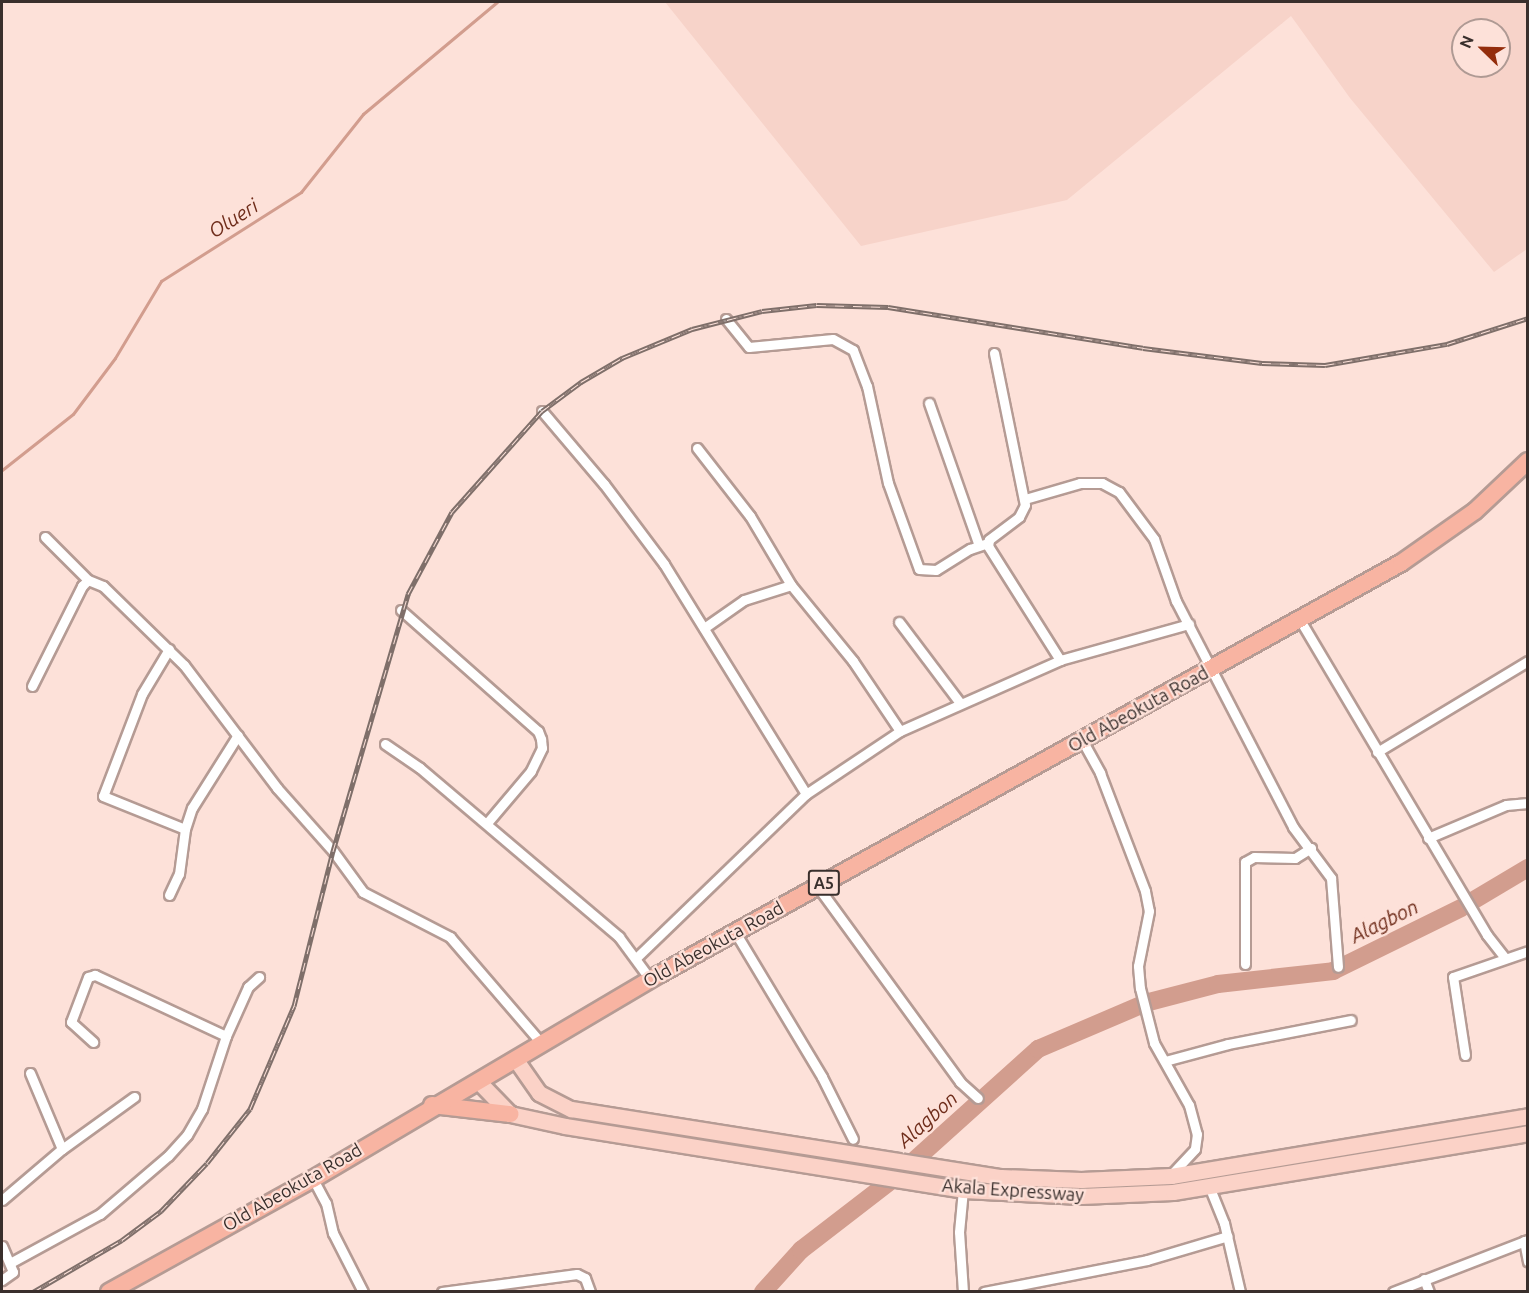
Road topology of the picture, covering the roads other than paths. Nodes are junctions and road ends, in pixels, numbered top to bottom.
1 (726, 319) dead end
2 (994, 353) dead end
3 (929, 403) dead end
4 (542, 411) dead end
5 (697, 448) dead end
6 (1525, 469) edge
7 (1025, 499) junction
8 (45, 537) dead end
9 (983, 545) junction
10 (88, 580) junction
11 (791, 585) junction
12 (401, 610) dead end
13 (1300, 620) junction
14 (899, 622) dead end
15 (1189, 624) junction
16 (704, 628) junction
17 (169, 649) junction
18 (1060, 660) junction
19 (1527, 661) edge
20 (1213, 668) junction
21 (32, 686) dead end
22 (960, 703) junction
23 (900, 731) junction
24 (237, 735) junction
25 (1082, 740) junction
26 (385, 744) dead end
27 (1377, 752) junction
28 (806, 794) junction
29 (1527, 803) edge
30 (487, 823) junction
31 (185, 829) junction
32 (1428, 838) junction
33 (1311, 848) junction
34 (818, 887) junction
35 (169, 895) dead end
36 (735, 932) junction
37 (1527, 951) edge
38 (1504, 957) junction
39 (636, 958) junction
40 (1245, 964) dead end
41 (1338, 967) dead end
42 (259, 977) dead end
43 (650, 979) junction
44 (1351, 1020) dead end
45 (226, 1036) junction
46 (93, 1042) dead end
47 (542, 1044) junction
48 (1465, 1055) dead end
49 (516, 1060) junction
50 (1165, 1061) junction
51 (30, 1073) dead end
52 (478, 1081) junction
53 (134, 1098) dead end
54 (978, 1098) dead end
55 (432, 1105) junction
56 (510, 1113) junction
57 (1527, 1116) edge
58 (1527, 1133) edge
59 (854, 1139) dead end
60 (62, 1149) junction
61 (313, 1179) junction
62 (1172, 1184) junction
63 (1209, 1186) junction
64 (963, 1190) junction
65 (2, 1200) edge
66 (1228, 1236) junction
67 (1526, 1240) edge
68 (2, 1246) edge
69 (1527, 1262) edge
70 (10, 1263) junction
71 (1424, 1279) junction
72 (2, 1280) edge
73 (109, 1292) edge
74 (363, 1292) edge
75 (442, 1292) edge
76 (590, 1292) edge
77 (963, 1292) edge
78 (984, 1292) edge
79 (1240, 1292) edge
80 (1392, 1292) edge
81 (1429, 1292) edge

1 - 9 street
2 - 7 street
3 - 9 street
4 - 16 street
5 - 11 street
6 - 13 highway, Old Abeokuta Road / A5
7 - 9 street
7 - 15 street
8 - 10 street
9 - 18 street
10 - 17 street
10 - 21 street
11 - 16 street
11 - 23 street
12 - 30 street
13 - 20 highway, Old Abeokuta Road / A5
13 - 27 street
14 - 22 street
15 - 18 street
15 - 20 street
16 - 28 street
17 - 24 street
17 - 31 street
18 - 22 street
19 - 27 street
20 - 25 highway, Old Abeokuta Road / A5
20 - 33 street
22 - 23 street
23 - 28 street
24 - 31 street
24 - 47 street
25 - 34 highway, Old Abeokuta Road / A5
25 - 50 street
26 - 30 street
27 - 32 street
28 - 39 street
29 - 32 street
30 - 39 street
31 - 35 street
32 - 38 street
33 - 40 street
33 - 41 street
34 - 36 highway, Old Abeokuta Road / A5
34 - 54 street
36 - 43 highway, Old Abeokuta Road / A5
36 - 59 street
37 - 38 street
38 - 48 street
39 - 43 street
42 - 45 street
43 - 47 highway, Old Abeokuta Road / A5
44 - 50 street
45 - 46 street
45 - 70 street
47 - 49 highway, Old Abeokuta Road / A5
49 - 52 highway, Old Abeokuta Road / A5
49 - 62 main road, Akala Expressway
50 - 62 street
51 - 60 street
52 - 55 highway, Old Abeokuta Road / A5
52 - 56 main road
53 - 60 street
55 - 56 highway
55 - 61 highway, Old Abeokuta Road / A5
56 - 64 main road, Akala Expressway
57 - 62 main road, Akala Expressway
58 - 63 main road, Akala Expressway
60 - 65 street
61 - 73 highway, Old Abeokuta Road / A5
61 - 74 street
62 - 63 main road, Akala Expressway
62 - 64 main road, Akala Expressway
63 - 66 street
64 - 77 street
66 - 78 street
66 - 79 street
67 - 69 street
67 - 71 street
68 - 70 street
70 - 72 street
71 - 80 street
71 - 81 street
75 - 76 street

